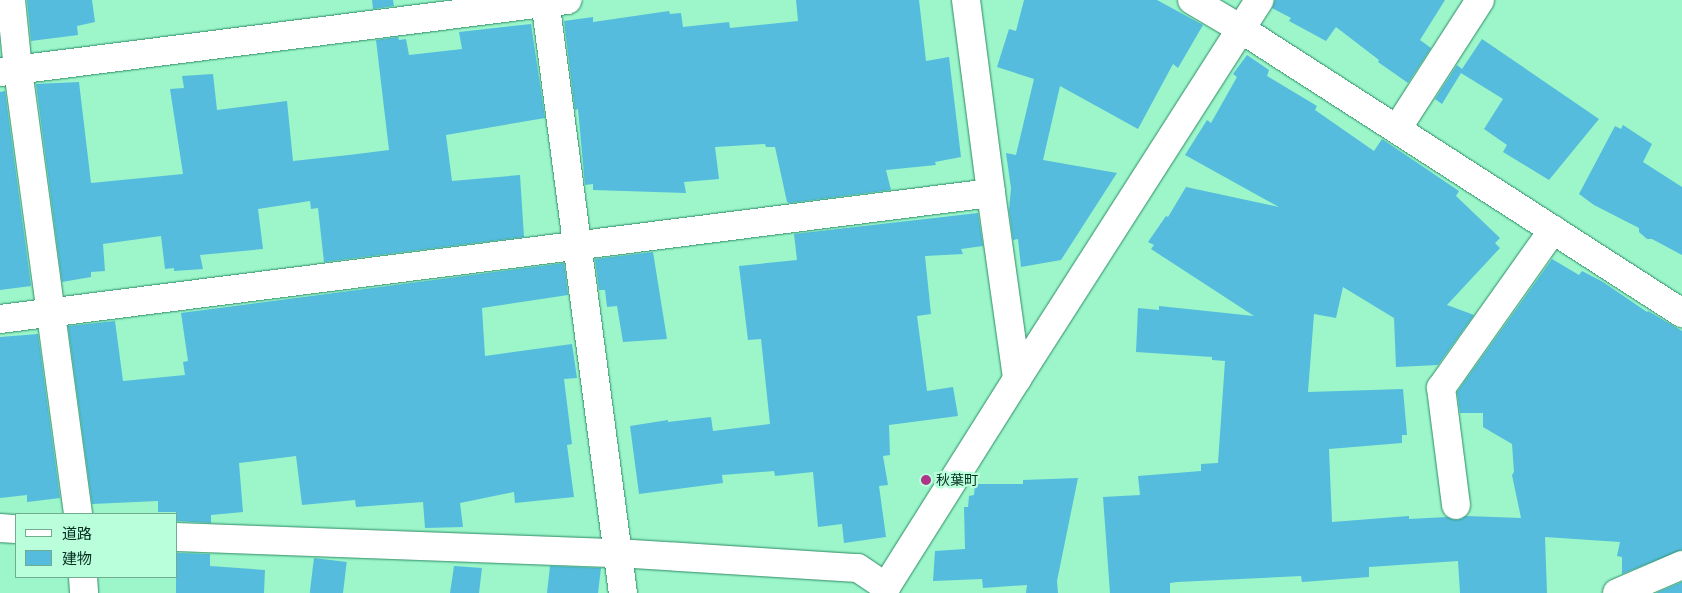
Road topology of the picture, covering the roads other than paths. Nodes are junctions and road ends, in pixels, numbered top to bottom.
1 (11, 0) edge
2 (966, 0) edge
3 (1192, 0) edge
4 (1259, 0) edge
5 (1480, 0) edge
6 (552, 1) edge
7 (1241, 29) junction
8 (9, 71) edge
9 (1398, 129) junction
10 (991, 193) junction
11 (1553, 230) junction
12 (578, 244) junction
13 (49, 312) junction
14 (1682, 313) edge
15 (0, 319) edge
16 (1018, 379) junction
17 (1456, 505) dead end
18 (78, 513) edge
19 (0, 528) edge
20 (15, 529) edge
21 (178, 537) edge
22 (617, 553) junction
23 (1682, 565) edge
24 (83, 578) edge
25 (886, 590) edge
26 (84, 593) edge
27 (622, 593) edge
28 (1617, 593) edge

1 - 8 street
2 - 10 street
3 - 7 street
4 - 7 street
5 - 9 street
6 - 8 street
6 - 12 street
7 - 9 street
7 - 16 street
8 - 13 street
9 - 11 street
10 - 12 street
10 - 16 street
11 - 14 street
11 - 17 street
12 - 13 street
12 - 22 street
13 - 15 street
13 - 18 street
16 - 25 street
19 - 20 street
21 - 22 street
22 - 25 street
22 - 27 street
23 - 28 street
24 - 26 street

